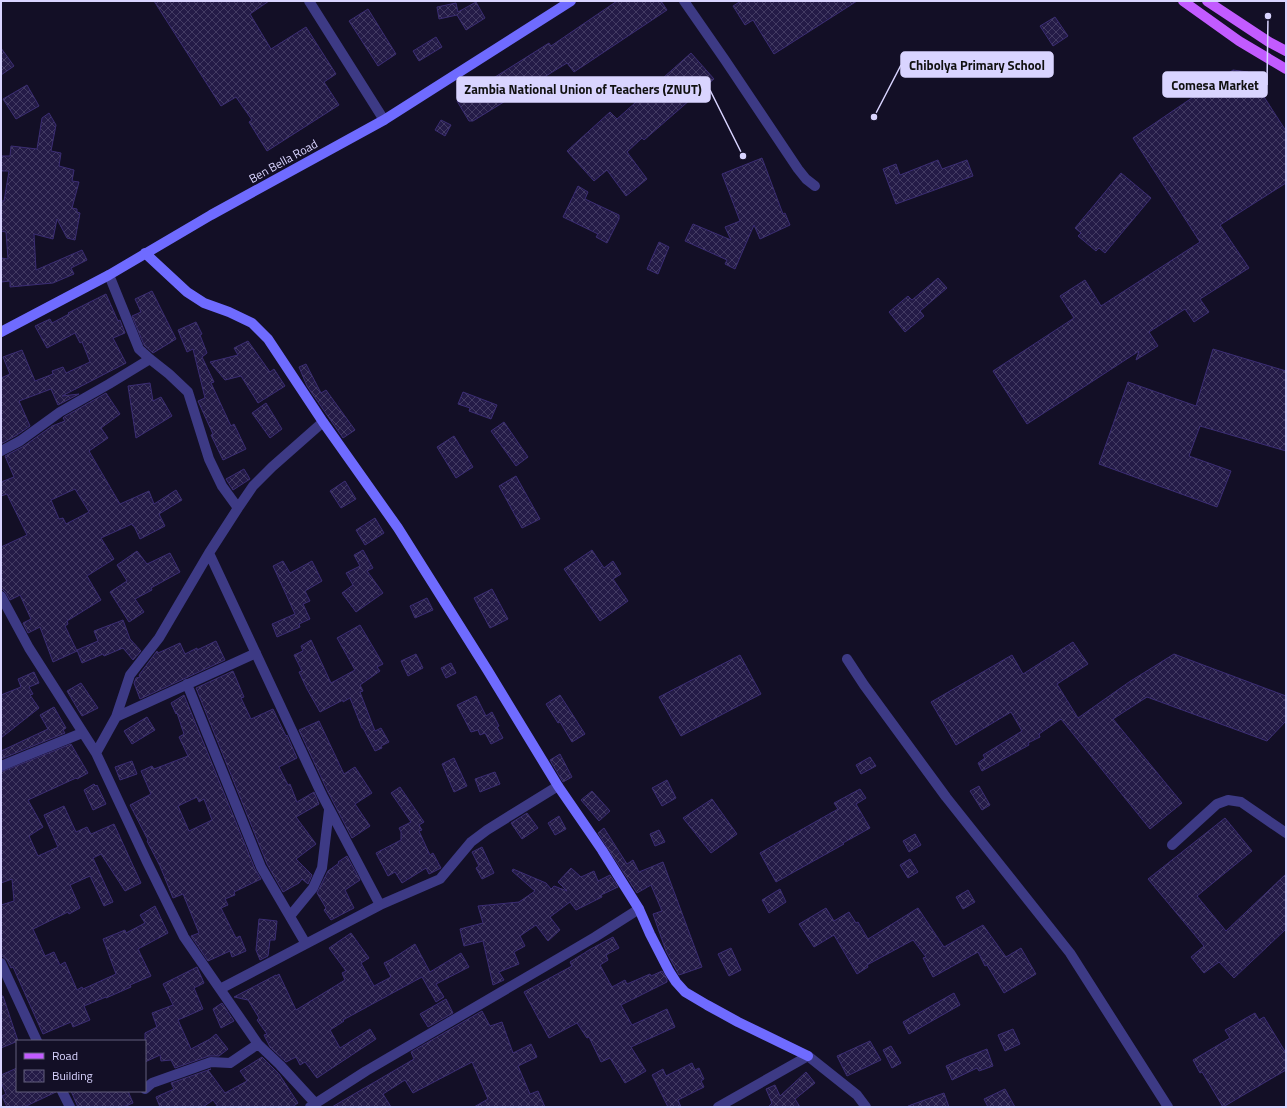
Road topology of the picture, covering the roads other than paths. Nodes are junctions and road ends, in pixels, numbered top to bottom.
1 (309, 1) edge
2 (571, 1) edge
3 (684, 1) edge
4 (1183, 1) edge
5 (1207, 1) edge
6 (1286, 51) edge
7 (1286, 69) edge
8 (384, 120) junction
9 (815, 186) dead end
10 (145, 254) junction
11 (109, 275) junction
12 (1, 332) edge
13 (150, 359) junction
14 (323, 422) junction
15 (1, 451) edge
16 (238, 508) junction
17 (209, 553) junction
18 (1, 596) edge
19 (256, 653) junction
20 (847, 659) dead end
21 (187, 684) junction
22 (116, 717) junction
23 (82, 733) junction
24 (96, 753) junction
25 (1, 766) edge
26 (558, 786) junction
27 (330, 810) junction
28 (1286, 833) edge
29 (1172, 845) dead end
30 (380, 905) junction
31 (638, 908) junction
32 (290, 916) junction
33 (306, 944) junction
34 (1, 963) edge
35 (220, 989) junction
36 (37, 1040) edge
37 (258, 1044) junction
38 (808, 1056) junction
39 (146, 1088) edge
40 (62, 1092) edge
41 (312, 1105) edge
42 (70, 1107) edge
43 (718, 1107) edge
44 (866, 1107) edge
45 (1168, 1107) edge

1 - 8 street
2 - 8 street, Ben Bella Road
3 - 9 street
4 - 7 main road
5 - 6 main road
8 - 10 street, Ben Bella Road
10 - 11 street, Ben Bella Road
10 - 14 street
11 - 12 street, Ben Bella Road
11 - 13 street
13 - 15 street
13 - 16 street
14 - 16 street
14 - 26 street
16 - 17 street
17 - 19 street
17 - 22 street
18 - 23 street
19 - 21 street
19 - 27 street
20 - 45 street
21 - 22 street
21 - 32 street
22 - 24 street
23 - 24 street
23 - 25 street
24 - 35 street
26 - 30 street
26 - 31 street
27 - 30 street
27 - 32 street
28 - 29 street
30 - 33 street
31 - 38 street
31 - 41 street
32 - 33 street
33 - 35 street
34 - 36 street
35 - 37 street
37 - 39 street
37 - 41 street
38 - 43 street
38 - 44 street
40 - 42 street

